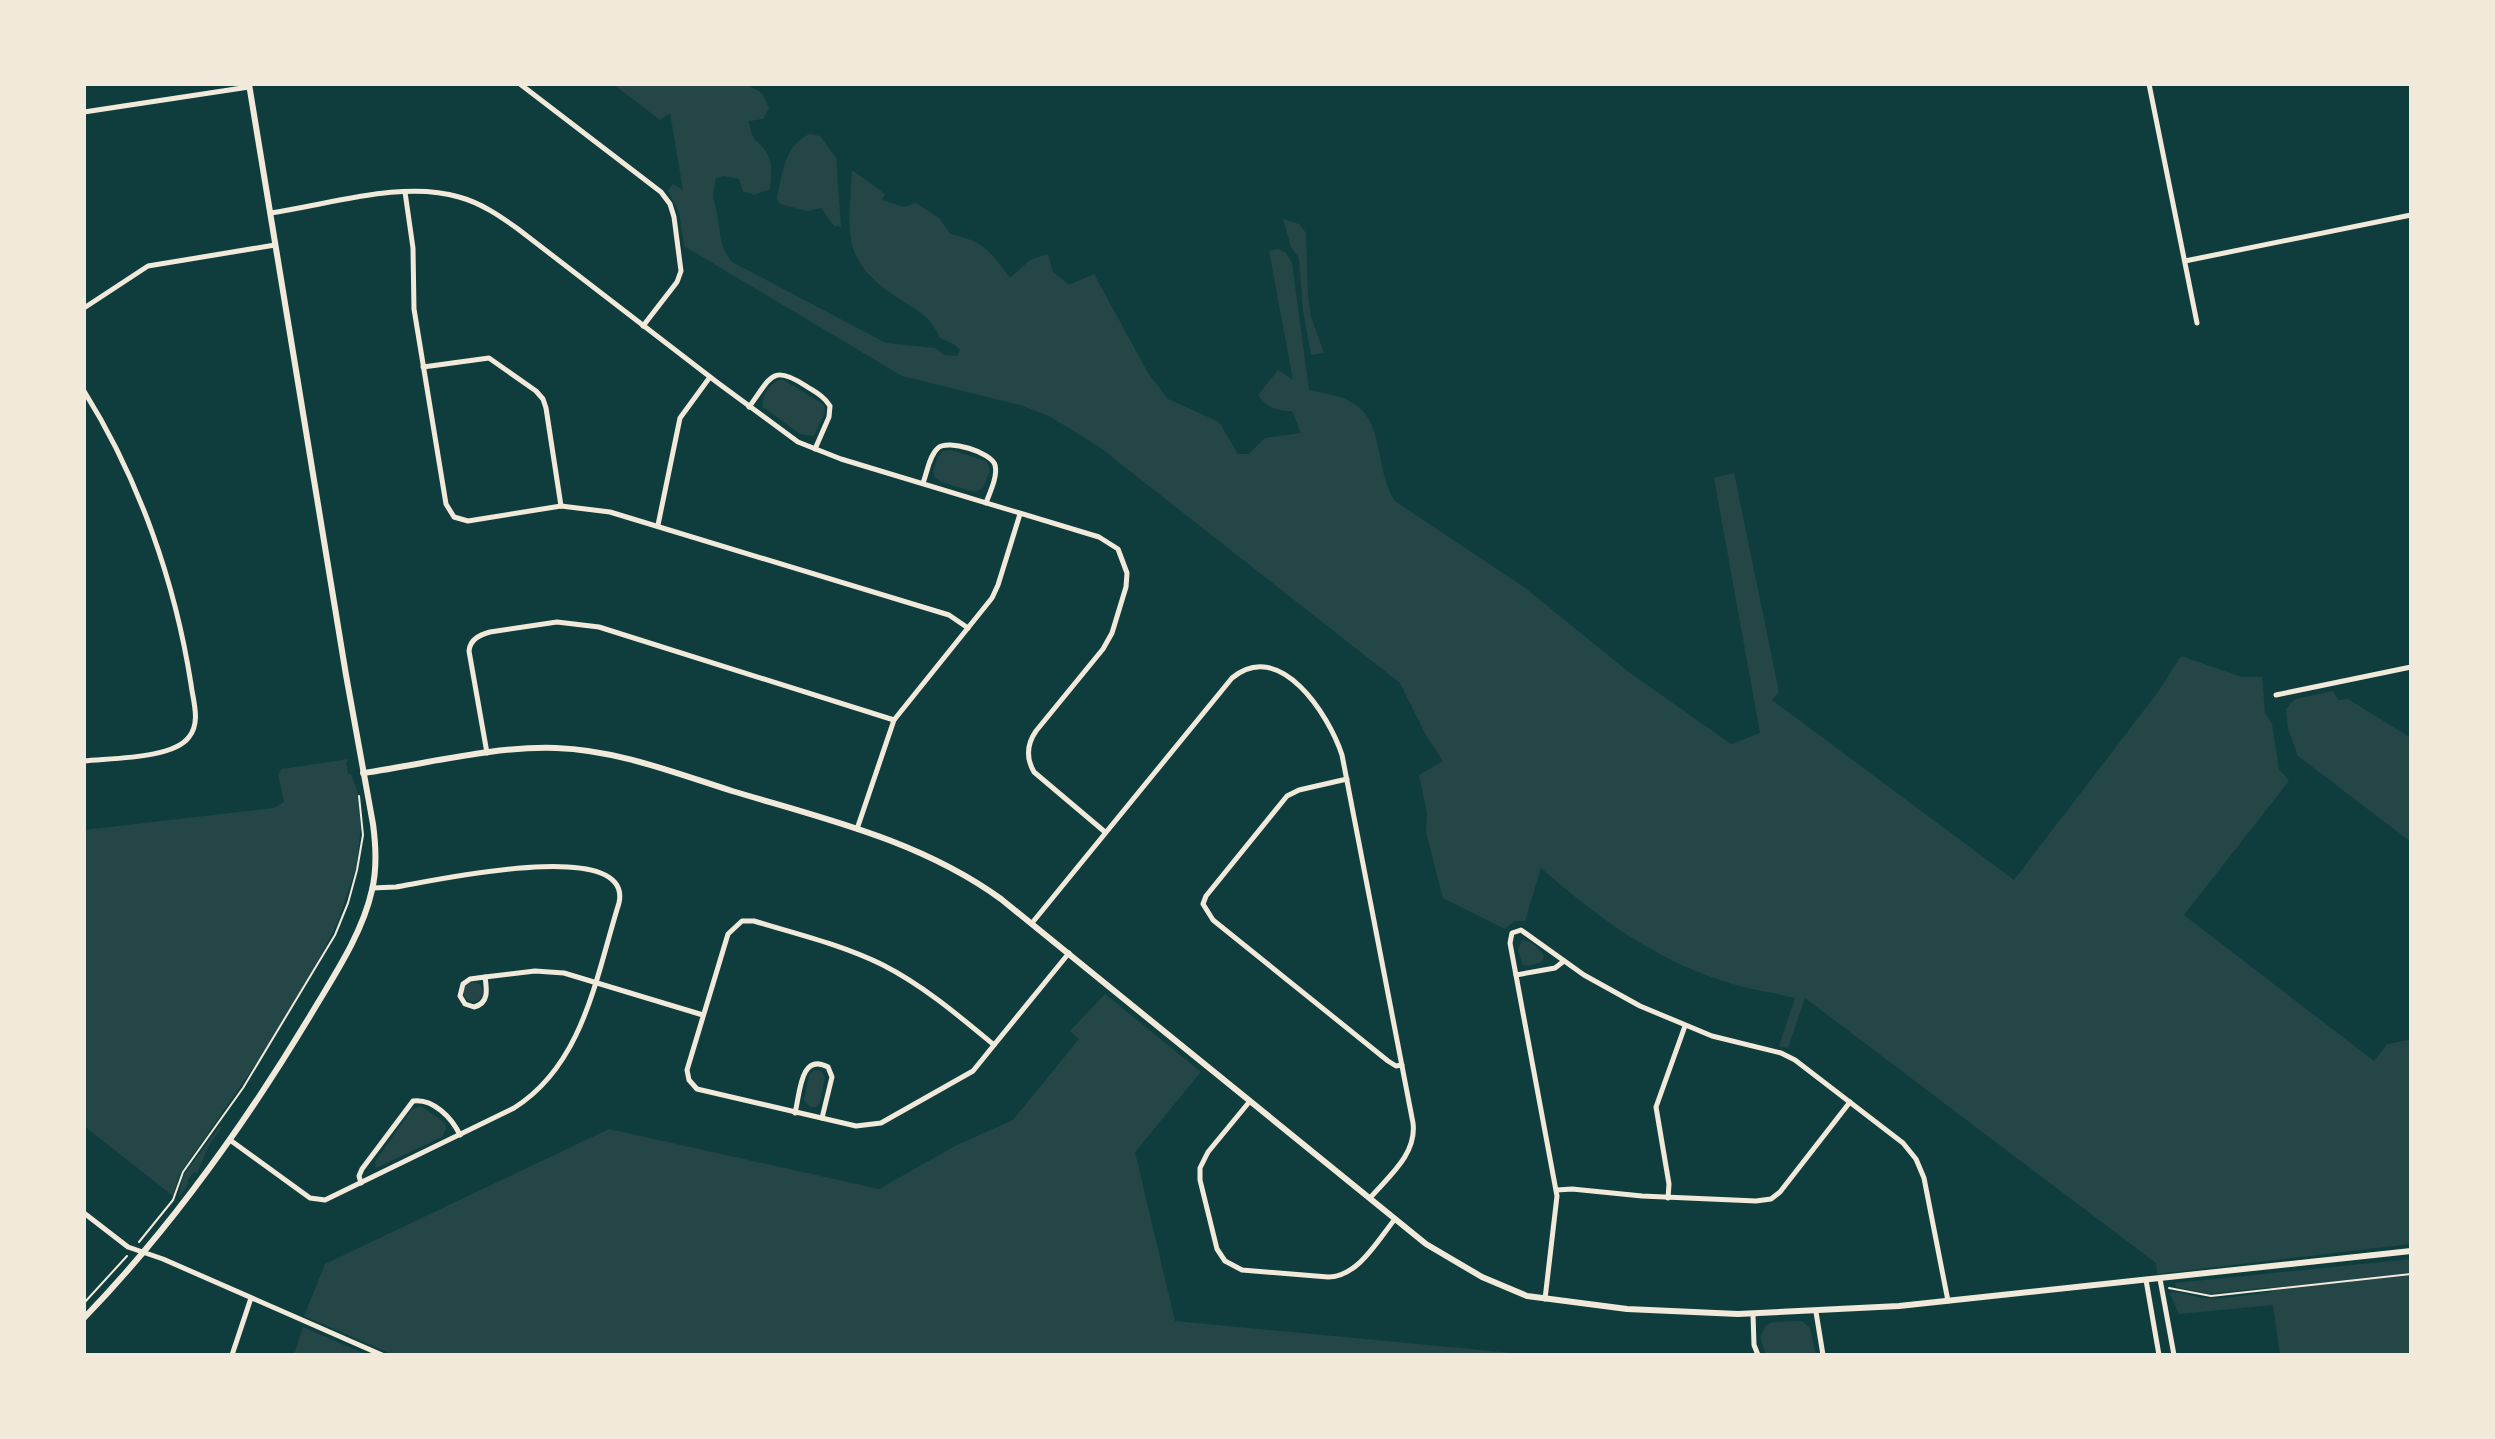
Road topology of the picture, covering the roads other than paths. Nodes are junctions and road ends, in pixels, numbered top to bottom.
1 (520, 84) edge
2 (2149, 84) edge
3 (249, 86) edge
4 (84, 112) edge
5 (405, 192) junction
6 (270, 213) junction
7 (2411, 215) edge
8 (275, 245) junction
9 (2185, 261) junction
10 (84, 308) edge
11 (2197, 323) dead end
12 (643, 326) junction
13 (423, 367) junction
14 (710, 377) junction
15 (84, 391) edge
16 (749, 407) junction
17 (815, 449) junction
18 (923, 483) junction
19 (986, 503) junction
20 (561, 506) junction
21 (1020, 514) junction
22 (658, 525) junction
23 (968, 628) junction
24 (2411, 667) edge
25 (2276, 695) dead end
26 (894, 720) junction
27 (487, 753) junction
28 (84, 761) edge
29 (363, 773) junction
30 (1347, 779) junction
31 (857, 829) junction
32 (1105, 832) junction
33 (372, 888) junction
34 (1032, 923) junction
35 (1069, 953) junction
36 (1564, 961) junction
37 (1516, 975) junction
38 (485, 977) junction
39 (595, 981) junction
40 (703, 1015) junction
41 (1685, 1026) junction
42 (994, 1045) junction
43 (1402, 1065) junction
44 (1250, 1101) junction
45 (1850, 1102) junction
46 (795, 1113) junction
47 (822, 1118) junction
48 (460, 1135) junction
49 (230, 1140) junction
50 (361, 1183) junction
51 (1557, 1190) junction
52 (1370, 1198) junction
53 (1668, 1198) junction
54 (84, 1213) edge
55 (1395, 1219) junction
56 (2411, 1251) edge
57 (143, 1252) junction
58 (2160, 1279) junction
59 (2146, 1280) junction
60 (251, 1298) junction
61 (1545, 1299) junction
62 (1948, 1301) junction
63 (1816, 1312) junction
64 (1753, 1314) junction
65 (84, 1318) edge
66 (232, 1355) edge
67 (382, 1355) edge
68 (1758, 1355) edge
69 (1823, 1355) edge
70 (2159, 1355) edge
71 (2174, 1355) edge

1 - 12 street
2 - 9 street
3 - 4 street
3 - 6 street
5 - 6 street
5 - 12 street
5 - 13 street
6 - 8 street
7 - 9 street
8 - 10 street
8 - 29 street
9 - 11 street
12 - 14 street
13 - 20 street
13 - 20 street
14 - 16 street
14 - 22 street
15 - 28 street
16 - 17 street
16 - 17 street
17 - 18 street
18 - 19 street
18 - 19 street
19 - 21 street
20 - 22 street
21 - 23 street
21 - 32 street
22 - 23 street
23 - 26 street
24 - 25 street
26 - 27 street
26 - 31 street
27 - 29 street
27 - 31 street
29 - 33 street
30 - 32 street
30 - 43 street
30 - 43 street
31 - 34 street
32 - 34 street
33 - 39 street
33 - 49 street
34 - 35 street
35 - 42 street
35 - 44 street
36 - 37 street
36 - 37 street
36 - 41 street
37 - 51 street
38 - 38 street
38 - 39 street
39 - 40 street
39 - 48 street
40 - 42 street
40 - 46 street
41 - 45 street
41 - 53 street
42 - 47 street
43 - 52 street
44 - 52 street
44 - 55 street
45 - 53 street
45 - 62 street
46 - 47 street
46 - 47 street
48 - 50 street
48 - 50 street
49 - 50 street
49 - 57 street
51 - 53 street
51 - 61 street
52 - 55 street
54 - 57 street
55 - 61 street
56 - 58 street
57 - 60 street
57 - 65 street
58 - 59 street
58 - 71 street
59 - 62 street
59 - 70 street
60 - 66 street
60 - 67 street
61 - 64 street
62 - 63 street
63 - 64 street
63 - 69 street
64 - 68 street

